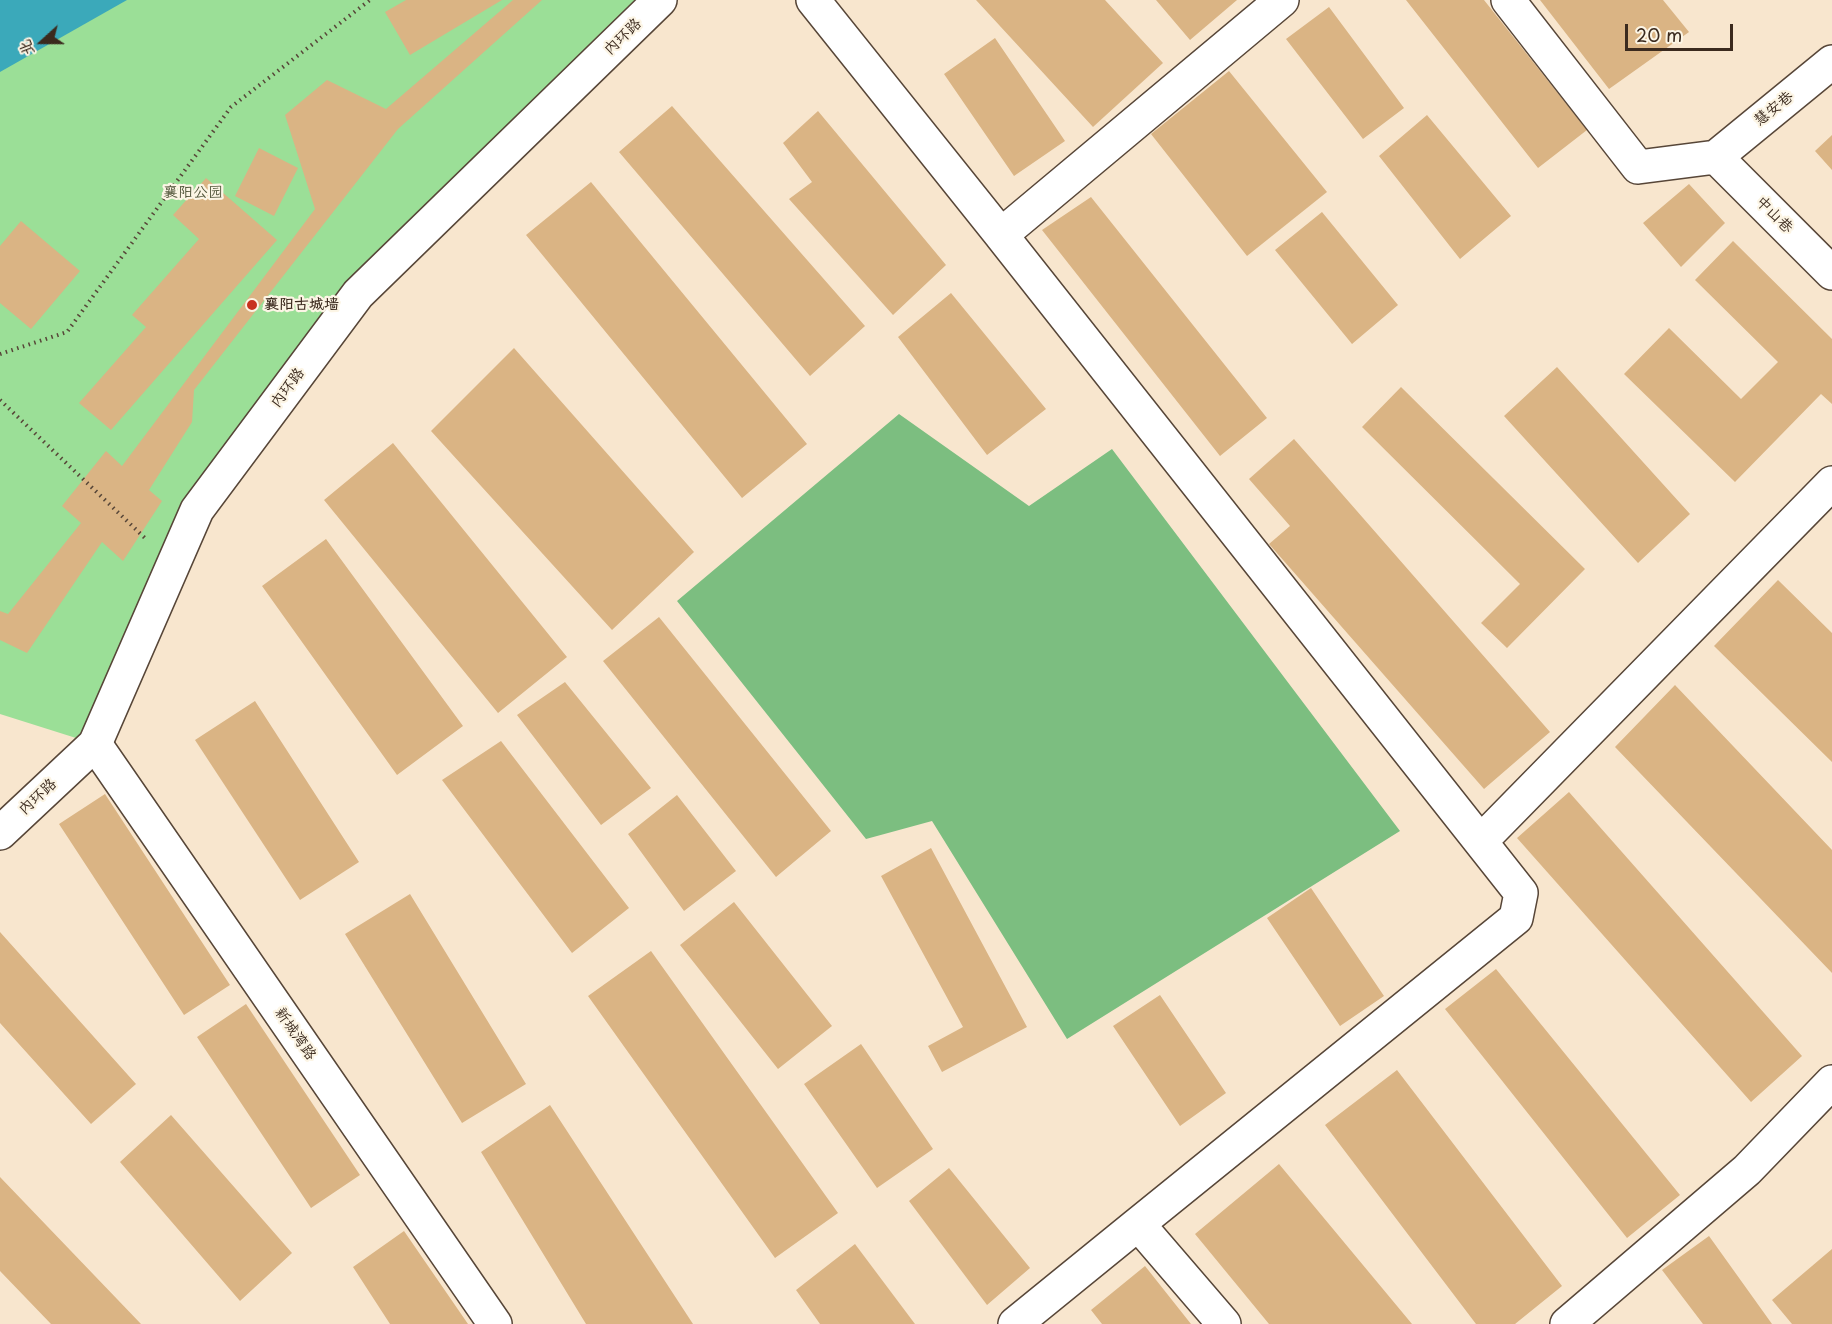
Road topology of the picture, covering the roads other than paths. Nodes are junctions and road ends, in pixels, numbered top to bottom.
1 (660, 0) edge
2 (813, 0) edge
3 (1282, 0) edge
4 (1508, 0) edge
5 (1832, 62) edge
6 (1716, 157) junction
7 (1001, 235) junction
8 (1832, 273) edge
9 (1832, 483) edge
10 (95, 744) junction
11 (0, 833) edge
12 (1481, 842) junction
13 (1832, 1082) edge
14 (1138, 1224) junction
15 (495, 1324) edge
16 (1015, 1324) edge
17 (1224, 1324) edge
18 (1567, 1324) edge

1 - 10 street, 内环路
2 - 7 street
3 - 7 street
4 - 6 street
5 - 6 street, 慧安巷
6 - 8 street, 中山巷
7 - 12 street
9 - 12 street
10 - 11 street, 内环路
10 - 15 street, 新城湾路
12 - 14 street
13 - 18 street
14 - 16 street
14 - 17 street

